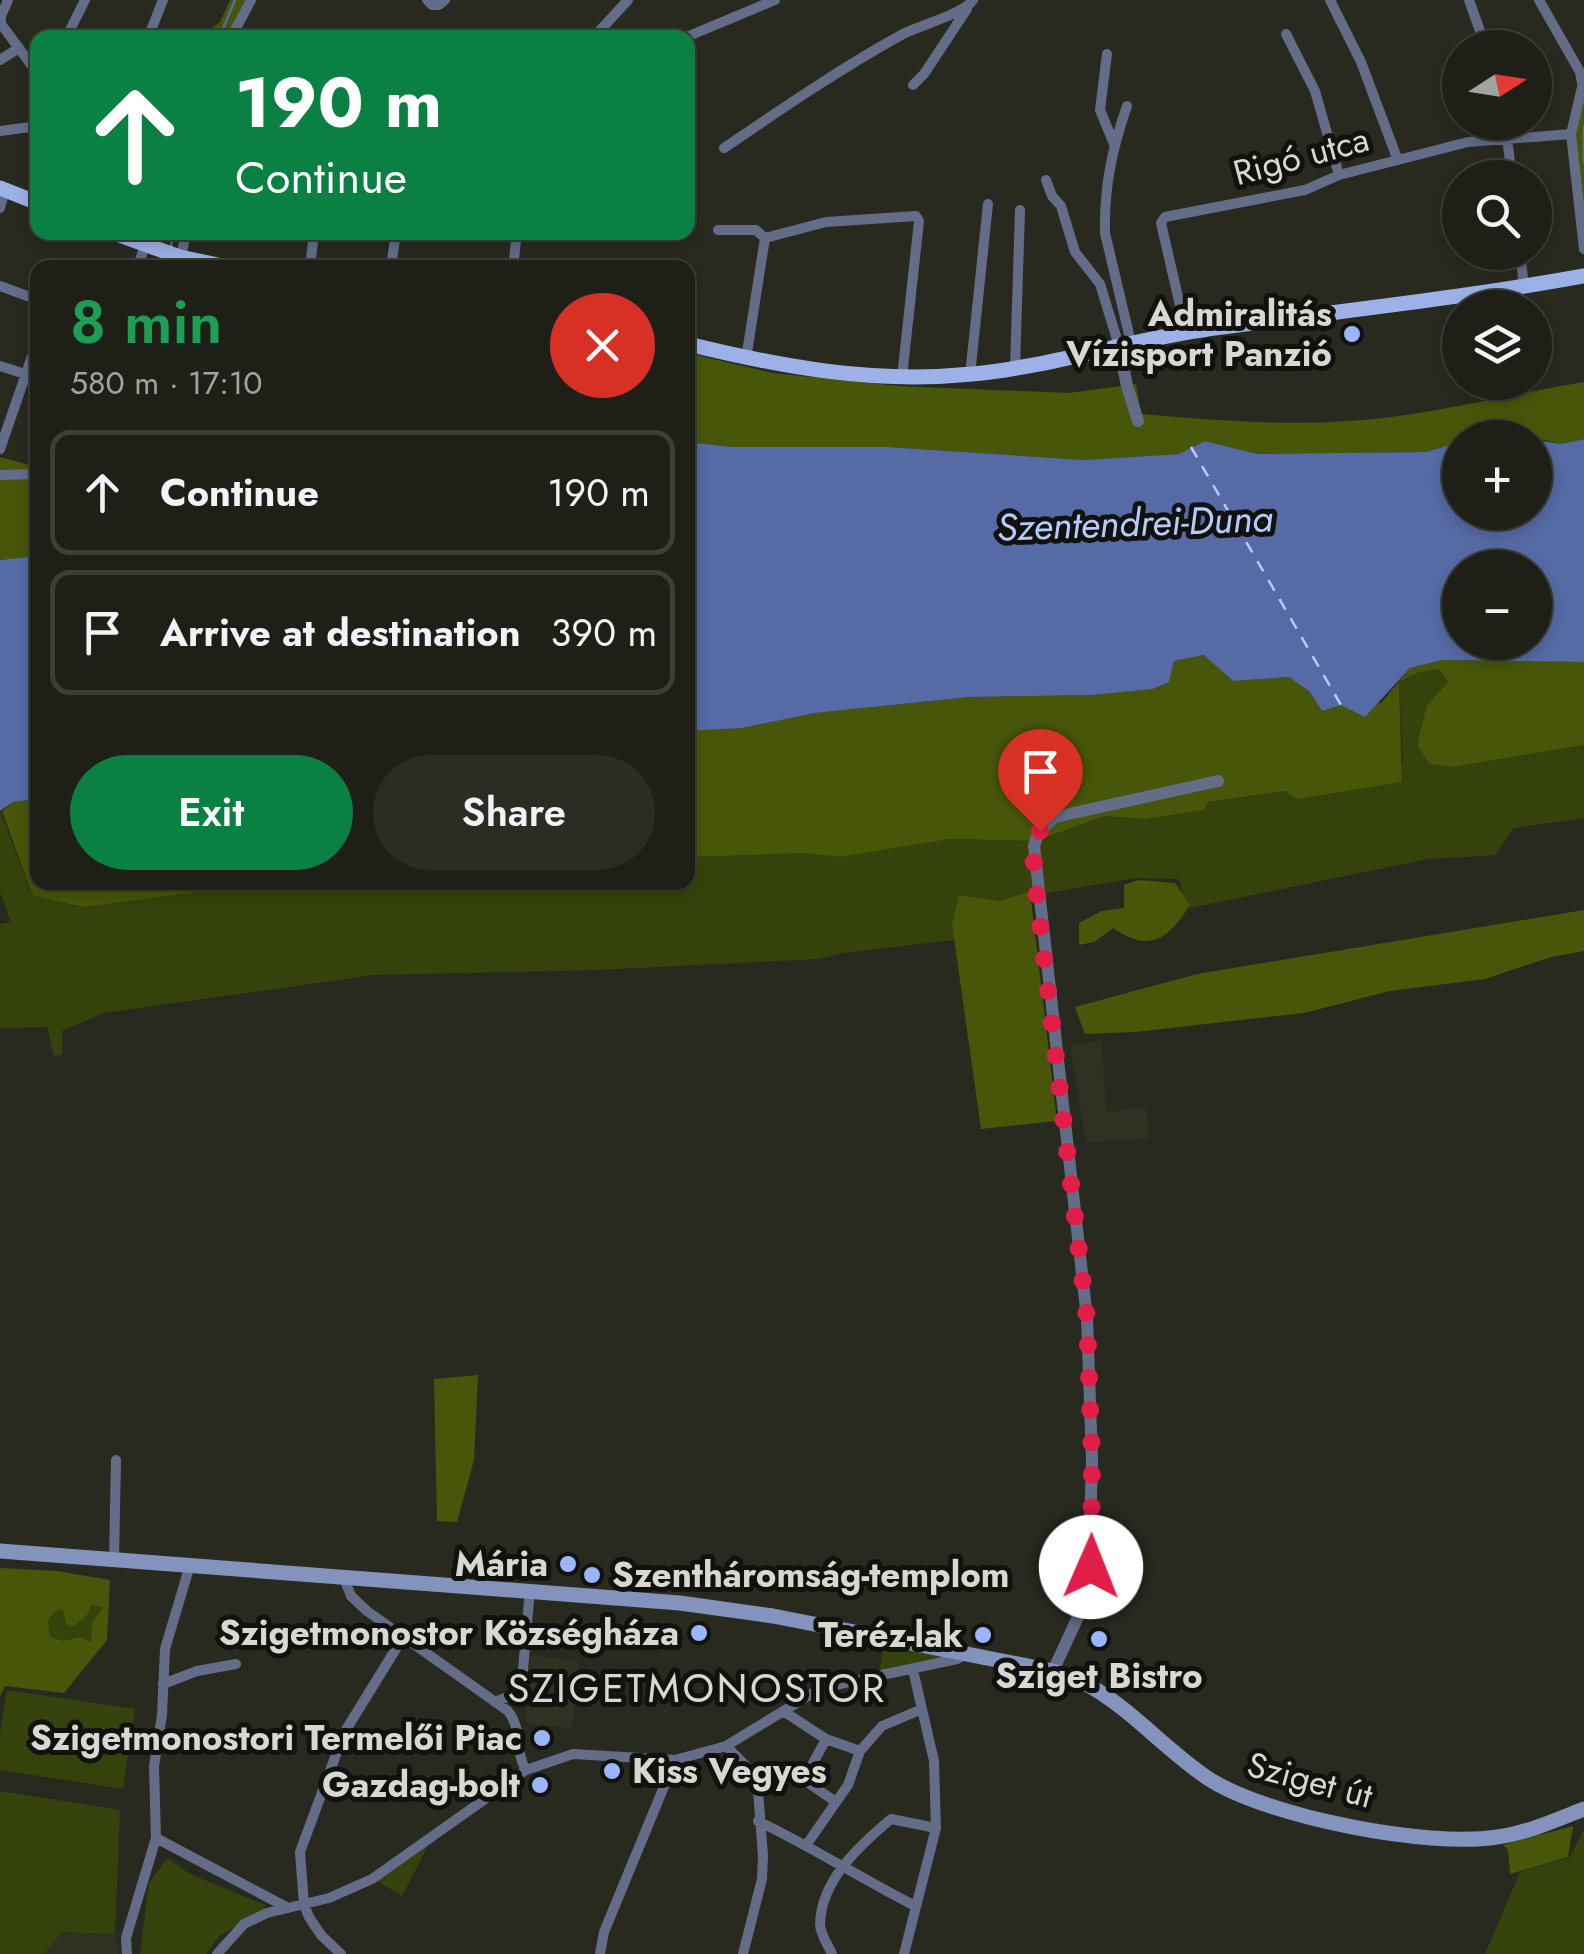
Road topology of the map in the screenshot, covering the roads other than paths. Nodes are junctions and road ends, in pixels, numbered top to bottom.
1 (8, 0) edge
2 (85, 0) edge
3 (163, 0) edge
4 (251, 0) edge
5 (445, 0) edge
6 (628, 0) edge
7 (775, 0) edge
8 (1330, 0) edge
9 (1469, 0) edge
10 (1539, 0) edge
11 (430, 3) edge
12 (970, 4) edge
13 (70, 30) edge
14 (151, 30) edge
15 (235, 30) edge
16 (600, 30) edge
17 (1480, 30) edge
18 (695, 33) edge
19 (1286, 34) dead end
20 (19, 48) junction
21 (1107, 54) dead end
22 (0, 60) edge
23 (30, 63) edge
24 (1583, 81) edge
25 (914, 85) dead end
26 (1127, 106) dead end
27 (30, 127) edge
28 (0, 131) edge
29 (1571, 134) junction
30 (1552, 135) edge
31 (1490, 140) edge
32 (1114, 144) junction
33 (724, 148) dead end
34 (1397, 158) junction
35 (1339, 175) junction
36 (1046, 180) dead end
37 (3, 189) edge
38 (30, 200) edge
39 (988, 204) dead end
40 (0, 208) edge
41 (1020, 210) dead end
42 (718, 230) dead end
43 (765, 238) junction
44 (130, 240) edge
45 (145, 246) junction
46 (1584, 249) edge
47 (174, 258) edge
48 (140, 260) edge
49 (1522, 270) edge
50 (1584, 276) edge
51 (0, 286) edge
52 (1524, 287) junction
53 (30, 297) edge
54 (1186, 332) junction
55 (1125, 344) junction
56 (695, 346) edge
57 (746, 358) junction
58 (30, 361) edge
59 (0, 366) edge
60 (1015, 368) junction
61 (25, 374) junction
62 (970, 375) junction
63 (30, 376) edge
64 (902, 377) junction
65 (1138, 421) dead end
66 (0, 449) edge
67 (30, 474) edge
68 (0, 475) edge
69 (1218, 781) dead end
70 (116, 1460) dead end
71 (0, 1551) edge
72 (114, 1559) junction
73 (190, 1565) junction
74 (343, 1576) junction
75 (530, 1589) junction
76 (402, 1639) junction
77 (967, 1654) junction
78 (236, 1664) dead end
79 (913, 1670) junction
80 (1053, 1670) junction
81 (163, 1684) junction
82 (495, 1702) junction
83 (922, 1709) junction
84 (783, 1711) junction
85 (826, 1739) junction
86 (726, 1746) junction
87 (860, 1751) junction
88 (675, 1760) junction
89 (526, 1770) junction
90 (757, 1777) junction
91 (804, 1780) junction
92 (836, 1802) junction
93 (1584, 1809) edge
94 (758, 1821) junction
95 (936, 1828) junction
96 (156, 1838) junction
97 (808, 1844) junction
98 (842, 1868) junction
99 (304, 1905) junction
100 (915, 1906) junction
101 (289, 1909) junction
102 (127, 1954) edge
103 (217, 1954) edge
104 (341, 1954) edge
105 (600, 1954) edge
106 (743, 1954) edge
107 (832, 1954) edge
108 (904, 1954) edge

1 - 20 street
2 - 13 street
3 - 14 street
4 - 15 street
5 - 11 street
6 - 16 street
7 - 18 street
8 - 34 street
9 - 17 street
10 - 24 street
12 - 25 street
12 - 33 street
19 - 35 street
20 - 22 street
20 - 23 street
21 - 32 street
24 - 29 street
26 - 32 street
27 - 28 street
29 - 30 street, Rigó utca
29 - 46 street
31 - 34 street, Rigó utca
32 - 55 street
34 - 35 street, Rigó utca
35 - 54 street, Rigó utca
36 - 55 street
37 - 38 main road
37 - 40 street
39 - 62 street
41 - 60 street
42 - 43 street
43 - 57 street
43 - 64 street
44 - 45 main road
45 - 47 main road
45 - 48 street
49 - 52 street
50 - 52 main road
51 - 53 street
52 - 54 main road
54 - 55 main road
55 - 60 main road
55 - 65 street
56 - 57 main road
57 - 64 main road
58 - 61 street
59 - 61 street
60 - 62 main road
61 - 63 street
61 - 66 street
62 - 64 main road
67 - 68 street
69 - 80 street
70 - 72 street
71 - 72 main road, Sziget út
72 - 73 main road, Sziget út
73 - 74 main road, Sziget út
73 - 81 street
74 - 75 main road, Sziget út
74 - 76 street
75 - 77 main road, Sziget út
75 - 82 street
76 - 82 street
76 - 99 street
77 - 79 street
77 - 80 main road, Sziget út
78 - 81 street
79 - 83 street
79 - 84 street
80 - 93 main road, Sziget út
81 - 96 street
82 - 89 street
83 - 87 street
83 - 95 street
84 - 85 street
84 - 86 street
85 - 87 street
85 - 91 street
86 - 88 street
86 - 90 street
87 - 92 street
88 - 89 street
88 - 105 street
89 - 99 street
90 - 91 street
90 - 94 street
91 - 92 street
92 - 97 street
94 - 97 street
94 - 106 street
95 - 98 street
95 - 100 street
96 - 101 street
96 - 102 street
97 - 98 street
98 - 100 street
98 - 107 street
99 - 101 street
99 - 104 street
100 - 108 street
101 - 103 street

